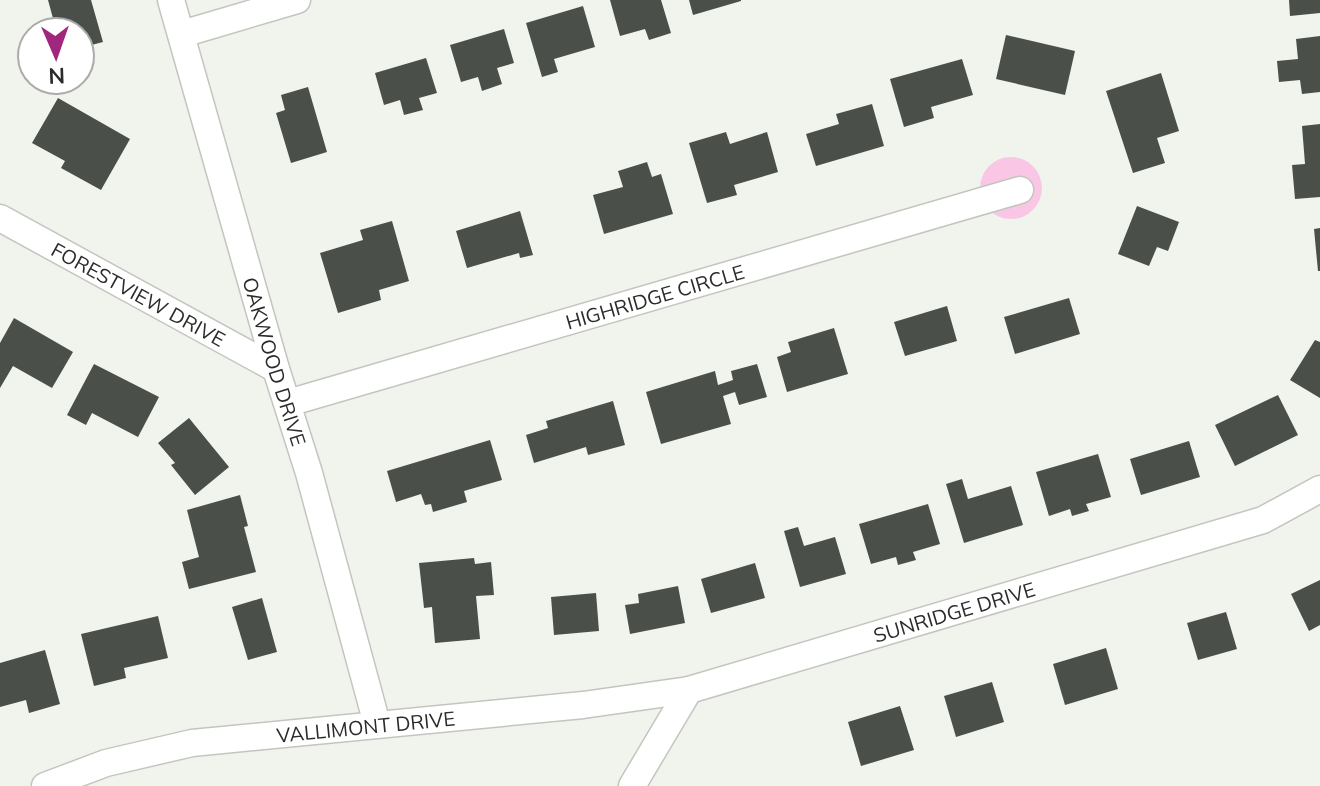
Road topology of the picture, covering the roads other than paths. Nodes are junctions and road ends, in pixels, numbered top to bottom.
1 (171, 0) edge
2 (297, 0) edge
3 (182, 34) junction
4 (1020, 190) dead end
5 (0, 218) edge
6 (276, 369) junction
7 (288, 403) junction
8 (1320, 489) edge
9 (689, 690) junction
10 (377, 724) junction
11 (45, 786) edge
12 (632, 786) edge

1 - 3 street, OAKWOOD DRIVE
2 - 3 street
3 - 6 street, OAKWOOD DRIVE
4 - 7 street, HIGHRIDGE CIRCLE
5 - 6 street, FORESTVIEW DRIVE
6 - 7 street, OAKWOOD DRIVE
7 - 10 street, OAKWOOD DRIVE
8 - 9 street, SUNRIDGE DRIVE
9 - 10 street, VALLIMONT DRIVE
9 - 12 street
10 - 11 street, VALLIMONT DRIVE

